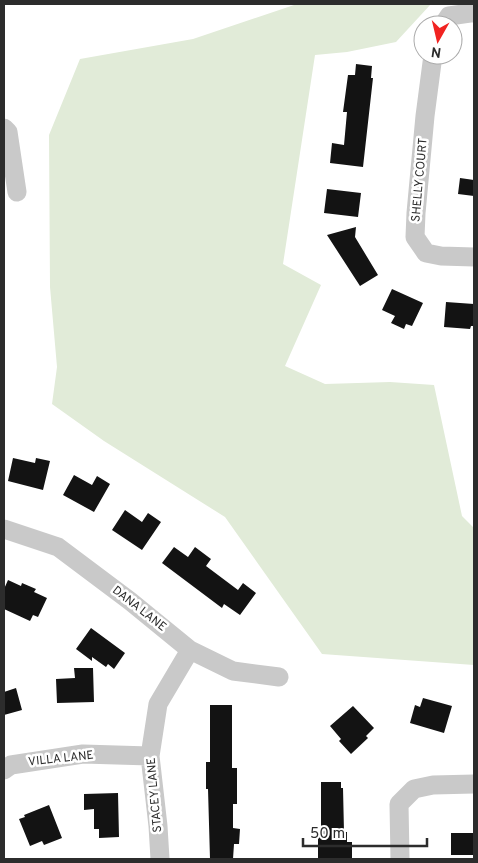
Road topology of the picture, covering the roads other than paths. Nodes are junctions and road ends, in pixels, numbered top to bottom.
1 (472, 10) edge
2 (453, 15) edge
3 (432, 65) edge
4 (4, 128) edge
5 (17, 192) dead end
6 (474, 257) edge
7 (4, 530) edge
8 (190, 650) junction
9 (279, 677) dead end
10 (150, 756) junction
11 (4, 770) edge
12 (474, 784) edge
13 (160, 859) edge
14 (400, 859) edge

1 - 2 street
3 - 6 street, SHELLY COURT
4 - 5 street
7 - 8 street, DANA LANE
8 - 9 street, DANA LANE
8 - 10 street, STACEY LANE
10 - 11 street, VILLA LANE
10 - 13 street, STACEY LANE
12 - 14 street

